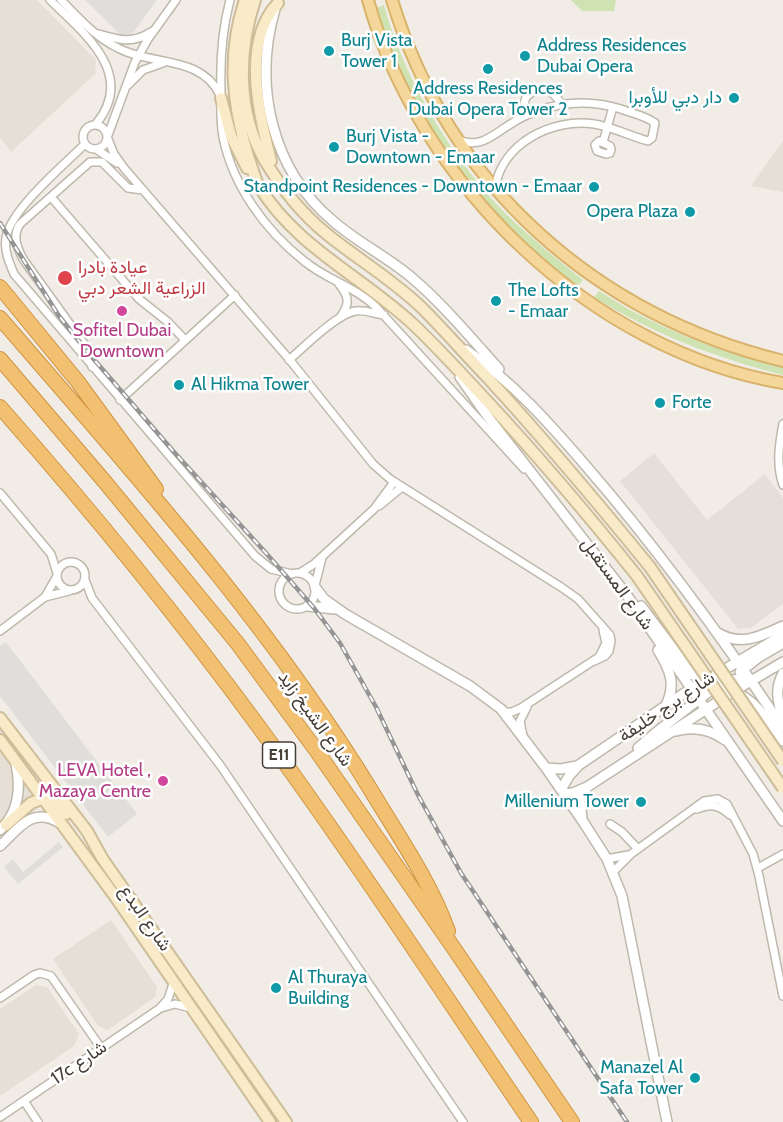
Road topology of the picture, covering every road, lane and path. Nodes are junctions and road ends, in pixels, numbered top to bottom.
1 (50, 0) edge
2 (61, 0) edge
3 (176, 0) edge
4 (230, 0) edge
5 (245, 0) edge
6 (255, 0) edge
7 (368, 0) edge
8 (279, 1) edge
9 (394, 3) edge
10 (153, 31) junction
11 (93, 32) junction
12 (138, 56) junction
13 (166, 63) junction
14 (122, 95) junction
15 (221, 98) junction
16 (562, 105) junction
17 (613, 107) junction
18 (520, 118) junction
19 (96, 124) junction
20 (608, 127) junction
21 (108, 137) junction
22 (456, 138) junction
23 (603, 142) dead end
24 (85, 144) junction
25 (96, 149) junction
26 (124, 168) junction
27 (274, 173) junction
28 (257, 183) junction
29 (495, 188) junction
30 (143, 190) junction
31 (51, 197) junction
32 (338, 282) junction
33 (0, 287) edge
34 (235, 295) junction
35 (384, 315) junction
36 (341, 316) junction
37 (0, 318) edge
38 (185, 340) junction
39 (455, 342) junction
40 (443, 353) junction
41 (0, 359) edge
42 (290, 360) junction
43 (783, 361) edge
44 (92, 367) junction
45 (781, 385) edge
46 (523, 396) junction
47 (120, 400) junction
48 (0, 407) edge
49 (783, 424) edge
50 (394, 482) junction
51 (783, 485) edge
52 (402, 487) junction
53 (546, 490) junction
54 (0, 494) edge
55 (374, 509) junction
56 (183, 531) junction
57 (323, 556) junction
58 (296, 573) junction
59 (57, 574) junction
60 (85, 580) junction
61 (315, 586) junction
62 (72, 590) junction
63 (627, 594) junction
64 (45, 597) junction
65 (308, 606) junction
66 (100, 609) junction
67 (345, 614) junction
68 (783, 626) edge
69 (650, 628) junction
70 (0, 631) edge
71 (716, 632) junction
72 (783, 634) edge
73 (783, 643) edge
74 (783, 662) edge
75 (740, 665) junction
76 (783, 673) edge
77 (708, 679) junction
78 (750, 680) junction
79 (724, 684) junction
80 (692, 689) junction
81 (734, 691) junction
82 (699, 700) junction
83 (530, 702) junction
84 (665, 707) junction
85 (706, 709) junction
86 (504, 712) junction
87 (783, 717) edge
88 (0, 718) edge
89 (783, 728) edge
90 (665, 736) junction
91 (523, 737) junction
92 (0, 740) edge
93 (783, 741) edge
94 (734, 748) junction
95 (15, 759) junction
96 (783, 761) edge
97 (622, 764) junction
98 (579, 765) junction
99 (546, 768) junction
100 (587, 787) junction
101 (783, 788) edge
102 (562, 792) junction
103 (44, 798) junction
104 (783, 821) edge
105 (584, 824) junction
106 (610, 824) dead end
107 (64, 825) junction
108 (3, 827) edge
109 (0, 846) edge
110 (638, 849) junction
111 (631, 854) junction
112 (781, 854) edge
113 (102, 858) junction
114 (607, 859) junction
115 (757, 865) junction
116 (613, 872) junction
117 (455, 950) junction
118 (174, 981) junction
119 (783, 996) edge
120 (0, 998) edge
121 (191, 1008) junction
122 (159, 1009) junction
123 (101, 1048) junction
124 (24, 1101) junction
125 (0, 1117) edge
126 (38, 1122) edge
127 (270, 1122) edge
128 (286, 1122) edge
129 (463, 1122) edge
130 (531, 1122) edge
131 (572, 1122) edge
132 (667, 1122) edge

1 - 19 street
2 - 11 street
3 - 10 street
4 - 15 street
5 - 28 main road, شارع المستقبل
6 - 27 main road, شارع المستقبل
7 - 45 main road
8 - 27 main road
8 - 46 street
9 - 22 main road
10 - 11 street
10 - 12 street
11 - 12 street
12 - 13 street
12 - 14 street
13 - 14 street
13 - 15 street
14 - 21 street
15 - 28 main road
15 - 32 street
16 - 17 street
16 - 18 street
16 - 18 street
17 - 20 street
17 - 20 street
18 - 22 street
19 - 21 street
19 - 24 street
20 - 23 street
20 - 29 street
21 - 25 street
21 - 26 street
22 - 29 main road
24 - 25 street
24 - 44 street
25 - 26 street
26 - 30 street
27 - 39 main road, شارع المستقبل
28 - 40 main road, شارع المستقبل
29 - 43 main road
30 - 31 street
30 - 34 street
31 - 38 street
31 - 44 street
32 - 35 street
32 - 36 street
33 - 56 highway
34 - 38 street
34 - 42 street
35 - 36 street
35 - 53 street
36 - 42 street
37 - 56 highway
38 - 47 street
39 - 46 street, شارع المستقبل
39 - 96 main road, شارع المستقبل, bridge
40 - 53 street, شارع المستقبل
40 - 101 main road, شارع المستقبل, bridge
41 - 117 highway, شارع الشيخ زايد / E11
42 - 50 street
44 - 47 street
46 - 71 street, شارع المستقبل
47 - 58 street
48 - 130 highway, E11
49 - 51 street
50 - 52 street
50 - 55 street
52 - 55 street
52 - 83 street
53 - 63 street, شارع المستقبل
54 - 59 street
55 - 57 street
56 - 117 highway
57 - 58 street
57 - 61 street
58 - 61 street
58 - 65 street
59 - 60 street
59 - 62 street
59 - 64 street
60 - 62 street
60 - 66 street
61 - 65 street
61 - 67 street
62 - 64 street
62 - 66 street
63 - 69 street, شارع المستقبل
63 - 77 street
64 - 70 street
65 - 67 street
66 - 129 street
67 - 86 street
68 - 71 street
69 - 80 street, شارع المستقبل
69 - 84 street
71 - 75 street, شارع المستقبل
72 - 75 street, شارع برج خليفة
73 - 75 street
74 - 78 street, شارع برج خليفة
75 - 77 street, شارع برج خليفة
75 - 78 street, شارع المستقبل
75 - 79 street
76 - 87 street
77 - 79 street
77 - 80 street, شارع برج خليفة
78 - 79 street
78 - 81 street, شارع برج خليفة
78 - 89 street, شارع المستقبل
79 - 80 street
79 - 81 street
79 - 82 street
79 - 85 street
80 - 82 street, شارع المستقبل
80 - 84 street, شارع برج خليفة
81 - 85 street, شارع برج خليفة
81 - 93 street
82 - 85 street, شارع المستقبل
82 - 97 street
83 - 86 street
83 - 91 street
84 - 98 street, شارع برج خليفة
85 - 90 street, شارع برج خليفة
85 - 94 street, شارع المستقبل
86 - 91 street
88 - 113 main road, شارع البدع
90 - 94 street
90 - 97 street, شارع برج خليفة
91 - 99 street
92 - 95 main road, شارع البدع
94 - 104 street, شارع المستقبل
95 - 103 main road, شارع البدع
95 - 108 street
97 - 100 street, شارع برج خليفة
98 - 99 street
98 - 102 street, شارع برج خليفة
99 - 102 street
100 - 102 street, شارع برج خليفة
100 - 105 street
102 - 105 street
103 - 107 main road, شارع البدع
103 - 108 main road
103 - 113 main road
105 - 114 street
106 - 110 street
107 - 109 street
107 - 118 main road, شارع البدع
110 - 111 street
110 - 115 street
111 - 114 street
111 - 116 street
112 - 115 street
113 - 128 main road, شارع البدع
114 - 116 street
115 - 119 street
116 - 132 street
117 - 131 highway, شارع الشيخ زايد / E11
118 - 121 main road, شارع البدع
118 - 122 street, 17c شارع
120 - 123 street
121 - 122 street
121 - 127 main road, شارع البدع
122 - 123 street, 17c شارع
123 - 124 street, 17c شارع
124 - 125 street, 17c شارع
124 - 126 street

